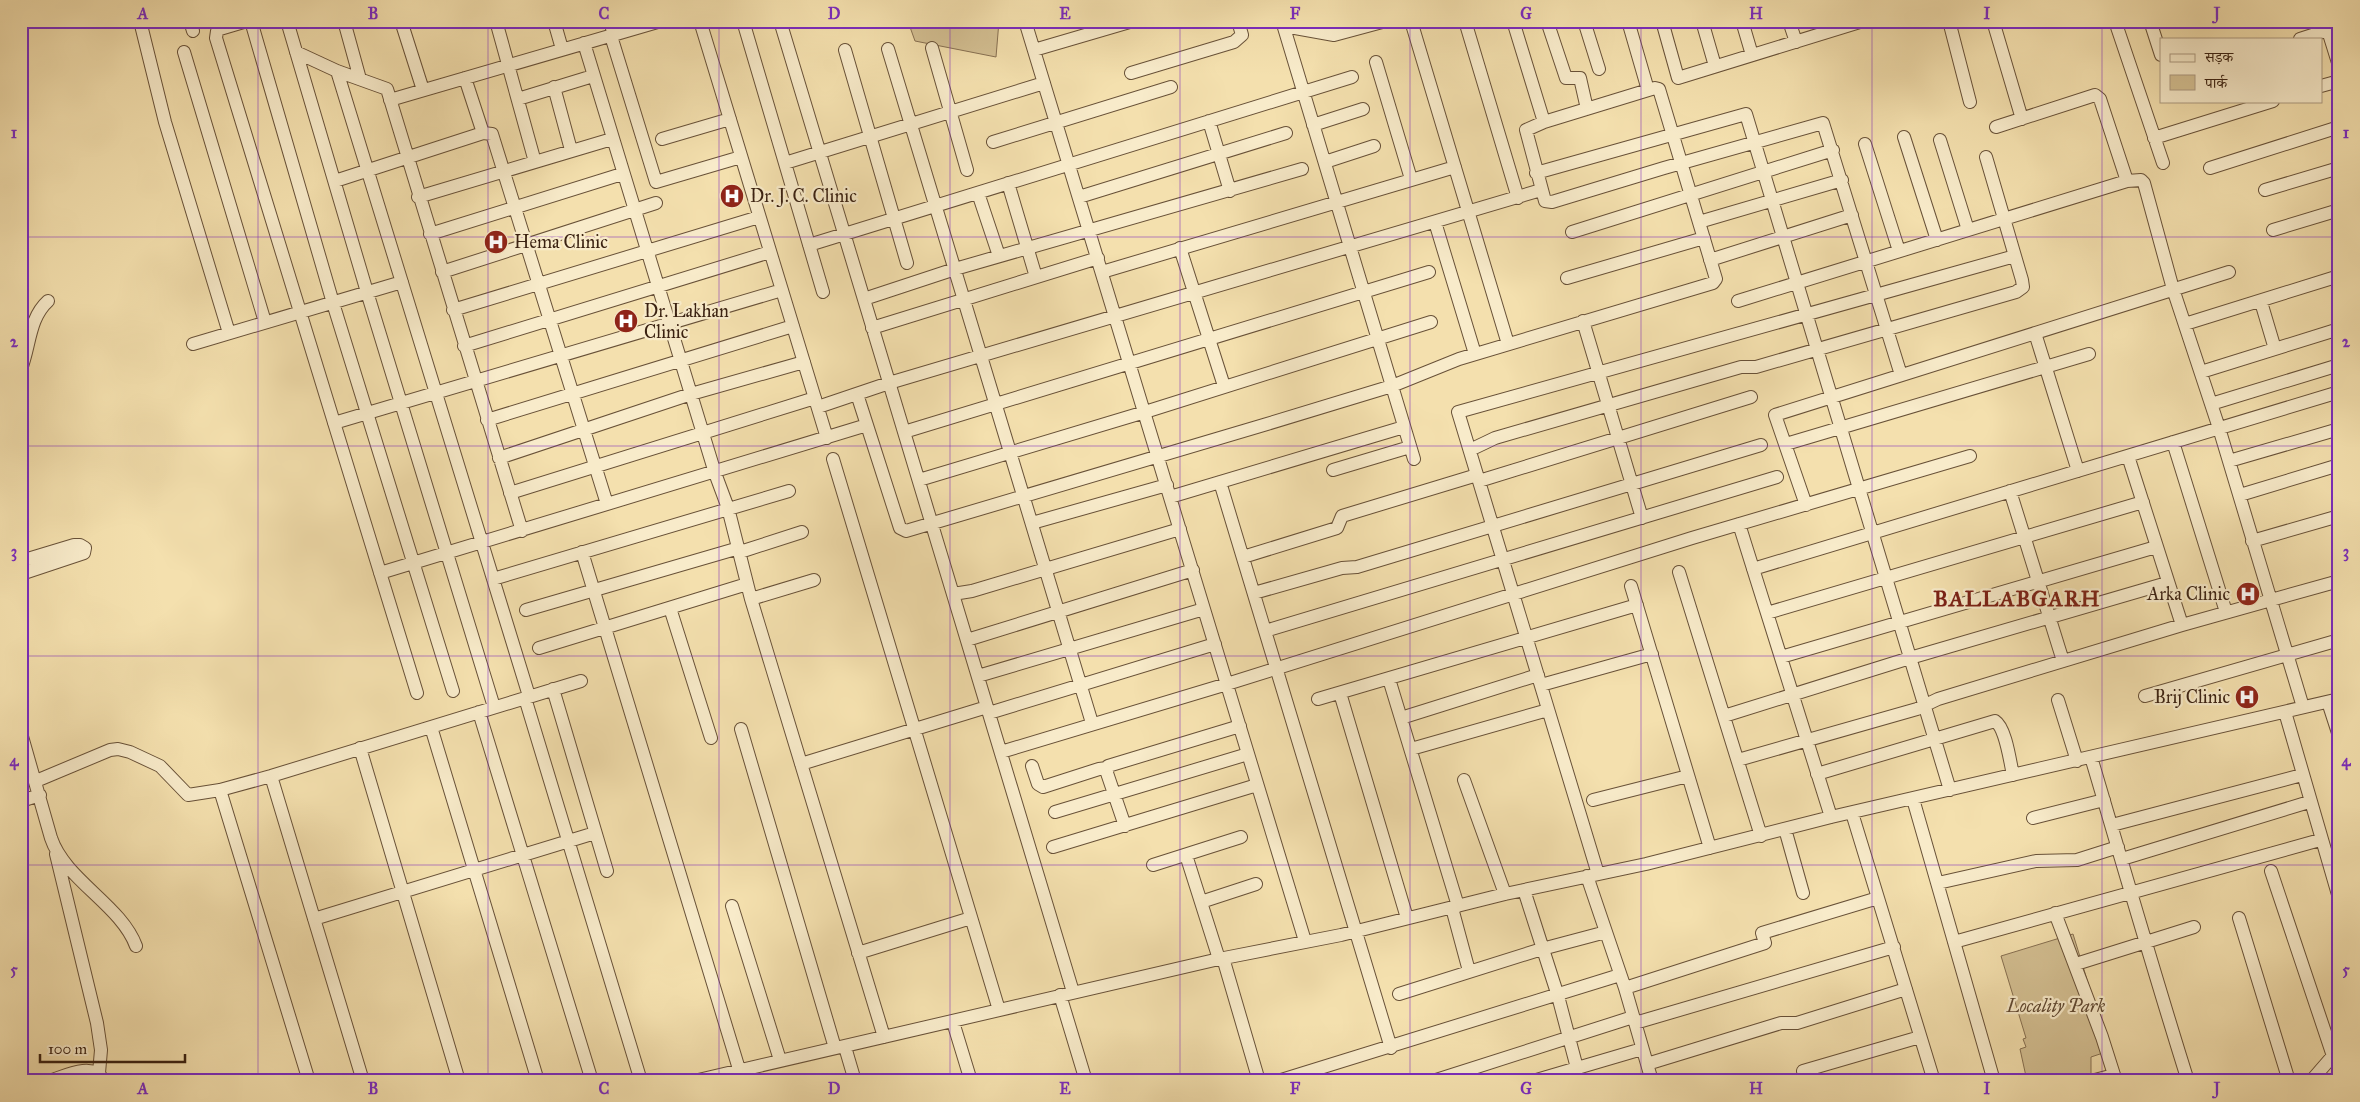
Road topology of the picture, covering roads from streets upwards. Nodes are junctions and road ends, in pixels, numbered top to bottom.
1 (140, 21) edge
2 (246, 21) edge
3 (251, 21) edge
4 (287, 21) edge
5 (344, 21) edge
6 (401, 21) edge
7 (496, 21) edge
8 (554, 21) edge
9 (610, 21) edge
10 (661, 21) edge
11 (700, 21) edge
12 (743, 21) edge
13 (780, 21) edge
14 (1025, 21) edge
15 (1133, 21) edge
16 (1238, 21) edge
17 (1386, 21) edge
18 (1411, 21) edge
19 (1465, 21) edge
20 (1513, 21) edge
21 (1547, 21) edge
22 (1584, 21) edge
23 (1628, 21) edge
24 (1662, 21) edge
25 (1702, 21) edge
26 (1742, 21) edge
27 (1789, 21) edge
28 (1863, 21) edge
29 (1949, 21) edge
30 (1993, 21) edge
31 (2150, 21) edge
32 (645, 23) edge
33 (223, 24) edge
34 (1283, 24) edge
35 (1364, 24) edge
36 (2327, 26) edge
37 (1320, 27) edge
38 (2117, 27) dead end
39 (612, 36) junction
40 (2302, 38) edge
41 (1796, 42) junction
42 (584, 43) junction
43 (932, 48) dead end
44 (562, 49) junction
45 (888, 49) dead end
46 (845, 50) dead end
47 (1034, 50) junction
48 (184, 52) dead end
49 (296, 52) junction
50 (2160, 52) edge
51 (1752, 55) junction
52 (1376, 62) dead end
53 (509, 65) junction
54 (1715, 66) junction
55 (2339, 66) edge
56 (1599, 69) dead end
57 (337, 71) junction
58 (1132, 73) dead end
59 (593, 76) junction
60 (1352, 77) dead end
61 (465, 78) junction
62 (360, 79) junction
63 (2339, 81) edge
64 (1044, 83) junction
65 (2322, 86) edge
66 (1171, 87) dead end
67 (554, 88) junction
68 (423, 90) junction
69 (1648, 90) junction
70 (1304, 92) junction
71 (518, 99) junction
72 (390, 100) junction
73 (1970, 102) dead end
74 (2270, 102) edge
75 (1363, 109) dead end
76 (1587, 109) junction
77 (950, 112) junction
78 (730, 119) junction
79 (2022, 119) junction
80 (1209, 121) junction
81 (1544, 122) junction
82 (1056, 123) junction
83 (911, 124) junction
84 (1313, 125) junction
85 (1996, 127) dead end
86 (2339, 127) edge
87 (1286, 133) dead end
88 (483, 134) junction
89 (1673, 134) junction
90 (870, 137) junction
91 (1904, 137) dead end
92 (2154, 138) junction
93 (612, 139) junction
94 (662, 139) dead end
95 (1940, 140) dead end
96 (1754, 141) junction
97 (992, 142) dead end
98 (1865, 144) dead end
99 (1374, 146) dead end
100 (571, 150) junction
101 (1832, 150) junction
102 (819, 152) junction
103 (1219, 154) junction
104 (741, 157) junction
105 (1986, 158) dead end
106 (407, 159) junction
107 (535, 162) junction
108 (1325, 162) junction
109 (785, 163) junction
110 (1681, 163) junction
111 (1069, 164) junction
112 (2163, 164) dead end
113 (1455, 167) junction
114 (2210, 168) dead end
115 (2339, 168) edge
116 (1302, 169) dead end
117 (967, 170) dead end
118 (368, 171) junction
119 (504, 171) junction
120 (1536, 173) junction
121 (1763, 173) junction
122 (622, 174) junction
123 (1411, 180) junction
124 (1842, 180) junction
125 (334, 181) junction
126 (2126, 181) junction
127 (1008, 183) junction
128 (1230, 190) junction
129 (1542, 190) junction
130 (2265, 190) dead end
131 (978, 193) junction
132 (1691, 195) junction
133 (418, 197) junction
134 (1079, 197) junction
135 (1518, 198) junction
136 (1772, 200) junction
137 (1336, 202) junction
138 (656, 203) dead end
139 (935, 206) junction
140 (516, 208) junction
141 (2339, 210) edge
142 (636, 211) junction
143 (1468, 212) junction
144 (1852, 215) junction
145 (759, 217) junction
146 (894, 219) junction
147 (2003, 219) junction
148 (1435, 222) junction
149 (1699, 222) junction
150 (1968, 230) junction
151 (2273, 230) dead end
152 (1089, 231) junction
153 (1572, 232) dead end
154 (430, 234) junction
155 (844, 234) junction
156 (1704, 238) junction
157 (1783, 238) junction
158 (1936, 240) junction
159 (809, 245) junction
160 (527, 246) junction
161 (1350, 246) junction
162 (1027, 248) junction
163 (1180, 248) junction
164 (648, 250) junction
165 (1899, 251) junction
166 (770, 252) junction
167 (998, 256) junction
168 (2016, 256) junction
169 (1098, 258) junction
170 (1710, 260) junction
171 (1866, 261) junction
172 (907, 263) dead end
173 (955, 269) junction
174 (442, 272) junction
175 (1102, 272) junction
176 (1429, 272) dead end
177 (2229, 272) dead end
178 (2339, 276) edge
179 (1036, 278) junction
180 (1567, 278) dead end
181 (402, 282) junction
182 (539, 283) junction
183 (1797, 283) junction
184 (658, 285) junction
185 (2173, 289) junction
186 (782, 290) junction
187 (367, 292) junction
188 (823, 292) dead end
189 (1364, 292) junction
190 (1194, 294) junction
191 (1876, 294) junction
192 (864, 298) junction
193 (964, 300) junction
194 (48, 301) dead end
195 (1738, 301) dead end
196 (333, 302) junction
197 (2260, 302) junction
198 (453, 310) junction
199 (300, 312) junction
200 (1806, 313) junction
201 (1116, 317) junction
202 (550, 319) junction
203 (1583, 321) junction
204 (265, 322) junction
205 (1431, 322) dead end
206 (670, 324) junction
207 (2185, 324) junction
208 (793, 326) junction
209 (872, 328) junction
210 (1887, 329) junction
211 (2339, 329) edge
212 (230, 333) junction
213 (2035, 333) junction
214 (1378, 338) junction
215 (1208, 340) junction
216 (193, 344) dead end
217 (1508, 344) junction
218 (464, 346) junction
219 (1817, 349) junction
220 (2275, 349) junction
221 (1475, 354) junction
222 (2089, 354) dead end
223 (561, 356) junction
224 (982, 358) junction
225 (681, 360) junction
226 (804, 362) junction
227 (1130, 364) junction
228 (2339, 365) edge
229 (2047, 366) junction
230 (21, 369) edge
231 (2201, 372) junction
232 (1598, 373) junction
233 (1901, 375) junction
234 (475, 381) junction
235 (889, 383) junction
236 (1224, 386) junction
237 (1392, 386) junction
238 (2339, 392) edge
239 (438, 393) junction
240 (573, 393) junction
241 (691, 394) junction
242 (857, 394) junction
243 (1751, 397) dead end
244 (1831, 397) junction
245 (401, 403) junction
246 (816, 403) junction
247 (2211, 404) junction
248 (996, 405) junction
249 (1607, 406) junction
250 (1144, 412) junction
251 (368, 413) junction
252 (488, 420) junction
253 (334, 423) junction
254 (867, 425) junction
255 (1404, 427) junction
256 (2219, 428) junction
257 (1841, 429) junction
258 (2339, 429) edge
259 (584, 430) junction
260 (904, 432) junction
261 (703, 433) junction
262 (827, 438) junction
263 (1617, 438) junction
264 (2173, 442) junction
265 (1786, 444) junction
266 (1761, 445) dead end
267 (1470, 450) junction
268 (1011, 453) junction
269 (1158, 455) junction
270 (1970, 456) dead end
271 (2128, 456) junction
272 (499, 458) junction
273 (833, 459) dead end
274 (2229, 461) junction
275 (2339, 465) edge
276 (595, 466) junction
277 (1334, 470) dead end
278 (2078, 471) junction
279 (715, 473) junction
280 (1777, 477) dead end
281 (1478, 478) junction
282 (919, 480) junction
283 (1220, 482) junction
284 (1632, 484) junction
285 (1859, 489) junction
286 (789, 491) dead end
287 (1168, 491) junction
288 (2010, 491) junction
289 (510, 493) junction
290 (2240, 495) junction
291 (1024, 497) junction
292 (2142, 502) junction
293 (607, 504) junction
294 (1806, 506) junction
295 (728, 508) junction
296 (2339, 516) edge
297 (1642, 518) junction
298 (1032, 523) junction
299 (1739, 524) junction
300 (932, 525) junction
301 (1493, 527) junction
302 (1180, 529) junction
303 (522, 531) junction
304 (802, 532) dead end
305 (1872, 533) junction
306 (2024, 537) junction
307 (2252, 541) junction
308 (483, 542) junction
309 (2156, 547) junction
310 (739, 550) junction
311 (582, 552) junction
312 (448, 553) junction
313 (1243, 557) junction
314 (1503, 560) junction
315 (21, 561) edge
316 (414, 563) junction
317 (1046, 569) junction
318 (1753, 569) junction
319 (1193, 570) junction
320 (1679, 572) dead end
321 (380, 573) junction
322 (21, 574) edge
323 (494, 578) junction
324 (1886, 579) junction
325 (814, 580) dead end
326 (2339, 581) edge
327 (2038, 582) junction
328 (2167, 583) junction
329 (747, 584) junction
330 (1631, 586) dead end
331 (593, 589) junction
332 (1254, 593) junction
333 (953, 594) junction
334 (1513, 594) junction
335 (751, 599) junction
336 (2271, 601) junction
337 (1637, 605) junction
338 (670, 608) junction
339 (1204, 609) junction
340 (526, 610) dead end
341 (1058, 611) junction
342 (2226, 612) junction
343 (1767, 613) junction
344 (2049, 616) junction
345 (1899, 622) junction
346 (2182, 625) junction
347 (605, 628) junction
348 (1265, 631) junction
349 (1527, 639) junction
350 (967, 640) junction
351 (2339, 640) edge
352 (1215, 644) junction
353 (539, 648) dead end
354 (1070, 648) junction
355 (1652, 654) junction
356 (1781, 657) junction
357 (2287, 657) junction
358 (1910, 658) junction
359 (2063, 661) junction
360 (1277, 668) junction
361 (978, 676) junction
362 (1389, 679) junction
363 (581, 680) dead end
364 (1539, 680) junction
365 (1080, 684) junction
366 (1227, 684) junction
367 (552, 689) junction
368 (453, 691) dead end
369 (1340, 693) junction
370 (417, 694) dead end
371 (1793, 695) junction
372 (2145, 696) dead end
373 (527, 697) junction
374 (1318, 699) dead end
375 (2058, 700) dead end
376 (2333, 701) edge
377 (1925, 706) junction
378 (494, 707) junction
379 (2303, 707) junction
380 (988, 710) junction
381 (1548, 710) junction
382 (479, 712) junction
383 (2285, 712) junction
384 (1724, 716) junction
385 (1401, 718) junction
386 (1092, 723) junction
387 (1240, 726) junction
388 (430, 727) junction
389 (741, 729) dead end
390 (915, 731) junction
391 (21, 733) edge
392 (2339, 736) edge
393 (711, 738) dead end
394 (1934, 738) junction
395 (1807, 739) junction
396 (360, 748) junction
397 (1411, 749) junction
398 (1001, 752) junction
399 (1248, 754) junction
400 (2091, 757) junction
401 (1738, 760) junction
402 (2077, 760) junction
403 (801, 764) junction
404 (1032, 766) dead end
405 (1107, 768) junction
406 (1818, 774) junction
407 (2013, 775) junction
408 (2302, 775) junction
409 (270, 776) junction
410 (1688, 776) junction
411 (1464, 780) dead end
412 (36, 781) junction
413 (1257, 785) junction
414 (220, 790) junction
415 (1950, 790) junction
416 (1114, 794) junction
417 (40, 795) junction
418 (1913, 799) junction
419 (1593, 800) dead end
420 (2104, 800) junction
421 (21, 801) edge
422 (2309, 802) junction
423 (1055, 812) dead end
424 (1852, 812) junction
425 (1831, 817) junction
426 (2033, 818) dead end
427 (2112, 825) junction
428 (1125, 826) junction
429 (1785, 830) junction
430 (595, 833) junction
431 (1761, 836) junction
432 (1241, 837) dead end
433 (2320, 840) junction
434 (568, 842) junction
435 (1053, 847) dead end
436 (54, 848) junction
437 (1710, 848) junction
438 (2120, 853) junction
439 (523, 856) junction
440 (1186, 856) junction
441 (1153, 865) dead end
442 (2271, 871) dead end
443 (475, 872) junction
444 (607, 872) dead end
445 (1593, 875) junction
446 (1256, 884) dead end
447 (1938, 884) junction
448 (1524, 890) junction
449 (1803, 893) dead end
450 (2131, 893) junction
451 (402, 894) junction
452 (1506, 894) junction
453 (1878, 898) junction
454 (2339, 898) edge
455 (1201, 902) junction
456 (732, 906) dead end
457 (1455, 907) junction
458 (2055, 913) junction
459 (971, 918) junction
460 (1407, 918) junction
461 (2239, 918) dead end
462 (314, 919) junction
463 (2194, 927) dead end
464 (1356, 931) junction
465 (1606, 932) junction
466 (1305, 941) junction
467 (1954, 942) junction
468 (2144, 942) junction
469 (136, 946) dead end
470 (1894, 947) junction
471 (1542, 949) junction
472 (858, 954) junction
473 (1221, 958) junction
474 (2076, 964) junction
475 (1470, 971) junction
476 (1620, 975) junction
477 (1625, 988) junction
478 (1906, 989) junction
479 (1074, 992) junction
480 (1399, 994) dead end
481 (1060, 995) junction
482 (1558, 996) junction
483 (999, 1010) junction
484 (1634, 1020) junction
485 (953, 1022) junction
486 (884, 1037) junction
487 (1568, 1037) junction
488 (1920, 1037) junction
489 (840, 1047) junction
490 (1391, 1048) junction
491 (1642, 1049) junction
492 (2336, 1053) edge
493 (780, 1060) junction
494 (1647, 1064) junction
495 (1577, 1068) junction
496 (739, 1069) junction
497 (1803, 1071) dead end
498 (102, 1077) edge
499 (720, 1077) edge
500 (2115, 1078) edge
501 (50, 1081) edge
502 (309, 1081) edge
503 (363, 1081) edge
504 (459, 1081) edge
505 (538, 1081) edge
506 (592, 1081) edge
507 (640, 1081) edge
508 (694, 1081) edge
509 (855, 1081) edge
510 (971, 1081) edge
511 (1086, 1081) edge
512 (1259, 1081) edge
513 (1278, 1081) edge
514 (1433, 1081) edge
515 (1534, 1081) edge
516 (1652, 1081) edge
517 (1934, 1081) edge
518 (1994, 1081) edge
519 (2091, 1081) edge
520 (2188, 1081) edge
521 (2289, 1081) edge
522 (2311, 1081) edge

1 - 212 street
2 - 33 street
3 - 196 street
4 - 49 street
5 - 62 street
6 - 68 street
7 - 53 street
8 - 44 street
9 - 39 street
10 - 32 street
11 - 78 street
12 - 109 street
13 - 102 street
14 - 47 street
15 - 47 street
16 - 58 street
17 - 35 street
18 - 113 street
19 - 135 street
20 - 81 street
21 - 76 street
22 - 56 street
23 - 69 street
24 - 54 street
25 - 54 street
26 - 51 street
27 - 41 street
28 - 41 street
29 - 73 street
30 - 79 street
31 - 50 street
32 - 39 street
33 - 199 street
34 - 37 street
34 - 70 street
35 - 37 street
36 - 40 street
36 - 55 street
38 - 92 street
39 - 42 street
39 - 104 street
41 - 51 street
42 - 44 street
42 - 59 street
43 - 77 street
44 - 53 street
45 - 83 street
46 - 90 street
47 - 64 street
48 - 204 street
49 - 57 street
49 - 125 street
51 - 54 street
52 - 123 street
53 - 61 street
53 - 71 street
57 - 62 street
57 - 118 street
59 - 67 street
59 - 93 street
60 - 70 street
61 - 68 street
61 - 88 street
62 - 72 street
63 - 65 street
64 - 77 street
64 - 82 street
66 - 82 street
67 - 71 street
67 - 100 street
68 - 72 street
69 - 76 street
69 - 89 street
70 - 80 street
70 - 84 street
71 - 107 street
72 - 106 street
74 - 92 street
75 - 84 street
76 - 81 street
77 - 83 street
77 - 117 street
78 - 94 street
78 - 104 street
79 - 85 street
79 - 126 street
80 - 103 street
80 - 111 street
81 - 120 street
82 - 97 street
82 - 111 street
83 - 90 street
83 - 139 street
84 - 108 street
86 - 114 street
87 - 103 street
88 - 106 street
88 - 119 street
89 - 96 street
89 - 110 street
89 - 120 street
90 - 102 street
90 - 146 street
91 - 158 street
92 - 112 street
93 - 100 street
93 - 122 street
95 - 150 street
96 - 101 street
96 - 110 street
96 - 121 street
98 - 165 street
99 - 108 street
100 - 107 street
101 - 121 street
101 - 124 street
102 - 109 street
102 - 155 street
103 - 128 street
103 - 134 street
104 - 145 street
105 - 147 street
106 - 118 street
106 - 133 street
107 - 119 street
108 - 137 street
109 - 159 street
110 - 129 street
110 - 132 street
111 - 127 street
111 - 134 street
113 - 123 street
113 - 143 street
115 - 130 street
116 - 128 street
118 - 125 street
118 - 181 street
119 - 133 street
119 - 140 street
120 - 129 street
121 - 132 street
121 - 136 street
122 - 140 street
122 - 142 street
123 - 137 street
124 - 136 street
124 - 144 street
125 - 187 street
126 - 147 street
126 - 185 street
127 - 131 street
127 - 162 street
128 - 152 street
129 - 135 street
131 - 139 street
131 - 167 street
132 - 149 street
132 - 153 street
133 - 154 street
134 - 152 street
135 - 143 street
136 - 149 street
136 - 157 street
137 - 161 street
137 - 163 street
138 - 142 street
139 - 146 street
139 - 173 street
140 - 154 street
140 - 160 street
141 - 151 street
142 - 160 street
142 - 164 street
143 - 148 street
143 - 217 street
144 - 157 street
144 - 171 street
145 - 164 street
145 - 166 street
146 - 155 street
146 - 172 street
147 - 150 street
147 - 168 street
148 - 161 street
148 - 221 street
149 - 156 street
150 - 158 street
152 - 162 street
152 - 169 street
154 - 174 street
155 - 159 street
155 - 192 street
156 - 170 street
156 - 180 street
157 - 170 street
157 - 183 street
158 - 165 street
159 - 188 street
160 - 174 street
160 - 182 street
161 - 189 street
161 - 190 street
162 - 167 street
162 - 179 street
163 - 175 street
163 - 190 street
164 - 182 street
164 - 184 street
165 - 171 street
166 - 184 street
166 - 186 street
167 - 173 street
168 - 191 street
168 - 210 street
169 - 175 street
169 - 179 street
170 - 203 street
171 - 183 street
171 - 191 street
173 - 192 street
173 - 193 street
174 - 198 street
175 - 201 street
176 - 189 street
177 - 185 street
178 - 197 street
179 - 193 street
181 - 187 street
181 - 239 street
182 - 198 street
182 - 202 street
183 - 195 street
183 - 200 street
184 - 202 street
184 - 206 street
185 - 207 street
185 - 213 street
186 - 206 street
186 - 208 street
187 - 196 street
187 - 245 street
189 - 214 street
189 - 215 street
190 - 201 street
190 - 215 street
191 - 200 street
191 - 210 street
192 - 209 street
193 - 209 street
193 - 224 street
194 - 230 street
196 - 199 street
196 - 251 street
197 - 207 street
197 - 220 street
198 - 218 street
199 - 204 street
199 - 253 street
200 - 219 street
200 - 232 street
201 - 224 street
201 - 227 street
202 - 218 street
202 - 223 street
203 - 217 street
203 - 232 street
204 - 212 street
205 - 214 street
206 - 223 street
206 - 225 street
207 - 231 street
208 - 225 street
208 - 226 street
209 - 235 street
210 - 219 street
210 - 233 street
211 - 220 street
212 - 216 street
213 - 229 street
213 - 233 street
214 - 236 street
214 - 237 street
215 - 227 street
215 - 236 street
217 - 221 street
218 - 234 street
219 - 244 street
219 - 249 street
220 - 231 street
221 - 237 street
222 - 229 street
223 - 234 street
223 - 240 street
224 - 235 street
224 - 248 street
225 - 240 street
225 - 241 street
226 - 241 street
226 - 246 street
227 - 248 street
227 - 250 street
228 - 247 street
229 - 257 street
229 - 278 street
231 - 247 street
232 - 249 street
232 - 267 street
233 - 244 street
234 - 239 street
234 - 252 street
235 - 242 street
235 - 260 street
236 - 250 street
237 - 255 street
237 - 269 street
238 - 256 street
239 - 245 street
239 - 308 street
240 - 252 street
240 - 259 street
241 - 259 street
241 - 261 street
242 - 246 street
242 - 254 street
243 - 263 street
244 - 257 street
244 - 265 street
245 - 251 street
245 - 312 street
246 - 261 street
246 - 262 street
247 - 256 street
248 - 260 street
248 - 268 street
249 - 263 street
249 - 267 street
250 - 268 street
250 - 269 street
251 - 253 street
251 - 316 street
252 - 272 street
253 - 321 street
254 - 262 street
254 - 300 street
255 - 277 street
255 - 283 street
256 - 264 street
256 - 274 street
257 - 265 street
257 - 285 street
258 - 274 street
259 - 272 street
259 - 276 street
260 - 282 street
261 - 276 street
261 - 279 street
262 - 279 street
263 - 281 street
263 - 284 street
264 - 271 street
264 - 342 street
265 - 294 street
266 - 284 street
267 - 281 street
268 - 282 street
268 - 291 street
269 - 287 street
269 - 291 street
270 - 285 street
271 - 278 street
271 - 292 street
272 - 289 street
273 - 390 street
274 - 290 street
275 - 290 street
276 - 289 street
276 - 293 street
278 - 288 street
279 - 293 street
279 - 295 street
280 - 297 street
281 - 301 street
281 - 313 street
282 - 300 street
283 - 287 street
283 - 313 street
284 - 297 street
284 - 301 street
285 - 294 street
285 - 305 street
286 - 295 street
287 - 298 street
287 - 302 street
288 - 305 street
288 - 306 street
289 - 303 street
290 - 307 street
291 - 298 street
291 - 300 street
292 - 306 street
292 - 309 street
293 - 303 street
294 - 299 street
295 - 310 street
295 - 311 street
296 - 307 street
297 - 314 street
298 - 317 street
299 - 318 street
299 - 334 street
300 - 333 street
301 - 314 street
301 - 332 street
302 - 317 street
302 - 319 street
303 - 308 street
304 - 310 street
305 - 318 street
305 - 324 street
306 - 324 street
306 - 327 street
307 - 336 street
308 - 312 street
308 - 323 street
309 - 327 street
309 - 328 street
310 - 329 street
310 - 331 street
311 - 323 street
311 - 331 street
312 - 316 street
312 - 378 street
313 - 332 street
314 - 334 street
314 - 348 street
315 - 322 street
316 - 321 street
316 - 368 street
317 - 333 street
317 - 341 street
318 - 343 street
319 - 339 street
319 - 341 street
320 - 384 street
321 - 370 street
323 - 373 street
324 - 343 street
324 - 345 street
325 - 335 street
326 - 336 street
327 - 344 street
327 - 345 street
328 - 344 street
328 - 346 street
329 - 335 street
329 - 338 street
330 - 337 street
331 - 340 street
331 - 347 street
332 - 348 street
333 - 350 street
334 - 349 street
334 - 360 street
335 - 403 street
336 - 342 street
336 - 357 street
337 - 349 street
337 - 355 street
338 - 347 street
338 - 393 street
339 - 352 street
339 - 354 street
341 - 350 street
341 - 354 street
342 - 346 street
343 - 356 street
344 - 358 street
344 - 359 street
345 - 356 street
345 - 358 street
346 - 359 street
347 - 353 street
347 - 496 street
348 - 360 street
349 - 362 street
349 - 364 street
350 - 361 street
351 - 357 street
352 - 365 street
352 - 366 street
354 - 361 street
354 - 365 street
355 - 364 street
355 - 410 street
356 - 371 street
357 - 372 street
357 - 379 street
358 - 371 street
358 - 377 street
359 - 377 street
360 - 366 street
360 - 464 street
361 - 380 street
362 - 369 street
362 - 385 street
363 - 367 street
364 - 381 street
364 - 385 street
365 - 380 street
365 - 386 street
366 - 386 street
366 - 387 street
367 - 373 street
367 - 430 street
369 - 374 street
369 - 460 street
371 - 384 street
371 - 395 street
373 - 378 street
373 - 434 street
375 - 402 street
376 - 379 street
376 - 392 street
377 - 394 street
377 - 395 street
378 - 382 street
379 - 383 street
380 - 390 street
380 - 398 street
381 - 397 street
381 - 445 street
382 - 388 street
382 - 439 street
383 - 400 street
383 - 408 street
384 - 401 street
385 - 397 street
386 - 398 street
387 - 399 street
387 - 405 street
388 - 396 street
388 - 443 street
389 - 489 street
390 - 403 street
390 - 459 street
391 - 412 street
394 - 406 street
394 - 407 street
394 - 415 street
395 - 401 street
395 - 406 street
396 - 409 street
396 - 451 street
397 - 457 street
398 - 479 street
399 - 413 street
399 - 416 street
400 - 402 street
400 - 420 street
401 - 431 street
402 - 407 street
403 - 472 street
404 - 405 street
405 - 416 street
406 - 425 street
407 - 415 street
408 - 422 street
408 - 427 street
409 - 414 street
409 - 462 street
410 - 419 street
410 - 437 street
411 - 452 street
412 - 414 street
412 - 417 street
413 - 428 street
413 - 466 street
414 - 502 street
415 - 418 street
416 - 423 street
416 - 428 street
417 - 421 street
417 - 436 street
418 - 424 street
418 - 447 street
420 - 426 street
420 - 427 street
422 - 433 street
422 - 438 street
424 - 425 street
424 - 453 street
425 - 429 street
427 - 438 street
428 - 435 street
429 - 431 street
429 - 449 street
430 - 434 street
430 - 444 street
431 - 437 street
432 - 440 street
433 - 450 street
433 - 454 street
434 - 439 street
434 - 507 street
436 - 469 street
436 - 498 street
437 - 445 street
438 - 447 street
438 - 450 street
439 - 443 street
439 - 506 street
440 - 441 street
440 - 455 street
442 - 492 street
443 - 451 street
443 - 505 street
445 - 448 street
445 - 465 street
446 - 455 street
447 - 467 street
448 - 452 street
448 - 471 street
450 - 458 street
450 - 468 street
451 - 462 street
451 - 504 street
452 - 457 street
453 - 470 street
453 - 477 street
455 - 473 street
456 - 493 street
457 - 460 street
457 - 475 street
458 - 467 street
458 - 474 street
459 - 472 street
459 - 483 street
460 - 464 street
461 - 521 street
462 - 503 street
463 - 468 street
464 - 466 street
464 - 490 street
465 - 471 street
465 - 476 street
466 - 473 street
467 - 518 street
468 - 474 street
468 - 520 street
470 - 478 street
470 - 484 street
471 - 475 street
471 - 482 street
472 - 486 street
473 - 479 street
473 - 512 street
474 - 500 street
475 - 480 street
476 - 477 street
476 - 482 street
477 - 484 street
478 - 488 street
478 - 494 street
479 - 481 street
481 - 483 street
481 - 511 street
482 - 487 street
482 - 490 street
483 - 485 street
484 - 487 street
484 - 491 street
485 - 486 street
485 - 510 street
486 - 489 street
487 - 495 street
487 - 514 street
488 - 497 street
488 - 517 street
489 - 493 street
489 - 509 street
490 - 513 street
491 - 494 street
491 - 495 street
492 - 522 street
493 - 496 street
494 - 516 street
495 - 515 street
496 - 499 street
498 - 501 street
499 - 508 street
500 - 519 street

